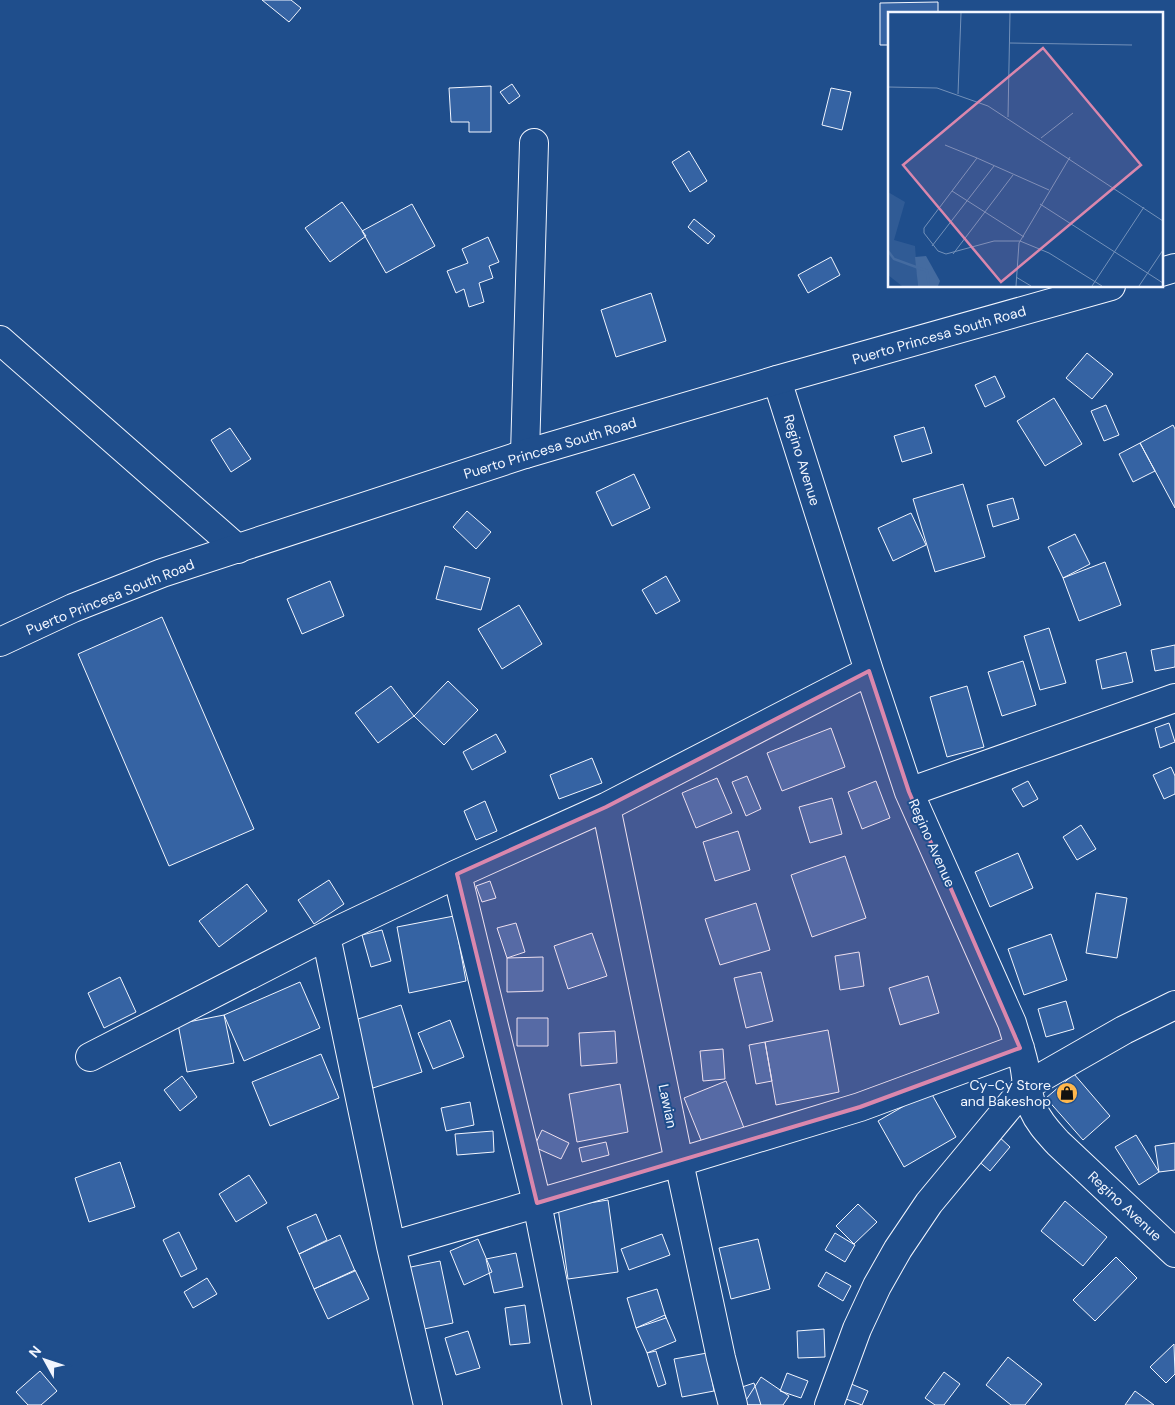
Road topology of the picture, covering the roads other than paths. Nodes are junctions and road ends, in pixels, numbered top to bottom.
1 (534, 143) dead end
2 (1175, 268) edge
3 (1162, 272) edge
4 (1104, 288) edge
5 (0, 340) edge
6 (777, 380) junction
7 (525, 454) junction
8 (238, 549) junction
9 (0, 642) edge
10 (869, 671) junction
11 (1175, 698) edge
12 (909, 792) junction
13 (606, 807) junction
14 (457, 874) junction
15 (326, 936) junction
16 (1175, 1006) edge
17 (1020, 1048) junction
18 (90, 1057) dead end
19 (1026, 1086) junction
20 (679, 1162) junction
21 (537, 1203) junction
22 (391, 1246) junction
23 (1175, 1253) edge
24 (428, 1405) edge
25 (577, 1405) edge
26 (733, 1405) edge
27 (829, 1405) edge

1 - 7 street
2 - 3 street
4 - 6 street, Puerto Princesa South Road
5 - 8 street
6 - 7 street, Puerto Princesa South Road
6 - 10 street, Regino Avenue
7 - 8 street, Puerto Princesa South Road
8 - 9 street, Puerto Princesa South Road
10 - 12 street, Regino Avenue
10 - 13 street
11 - 12 street
12 - 17 street, Regino Avenue
13 - 14 street
13 - 20 street, Lawian
14 - 15 street
14 - 21 street
15 - 18 street
15 - 22 street
16 - 19 street
17 - 19 street, Regino Avenue
17 - 20 street
19 - 23 street, Regino Avenue
19 - 27 street
20 - 21 street
20 - 26 street, Lawian
21 - 22 street
21 - 25 street
22 - 24 street

